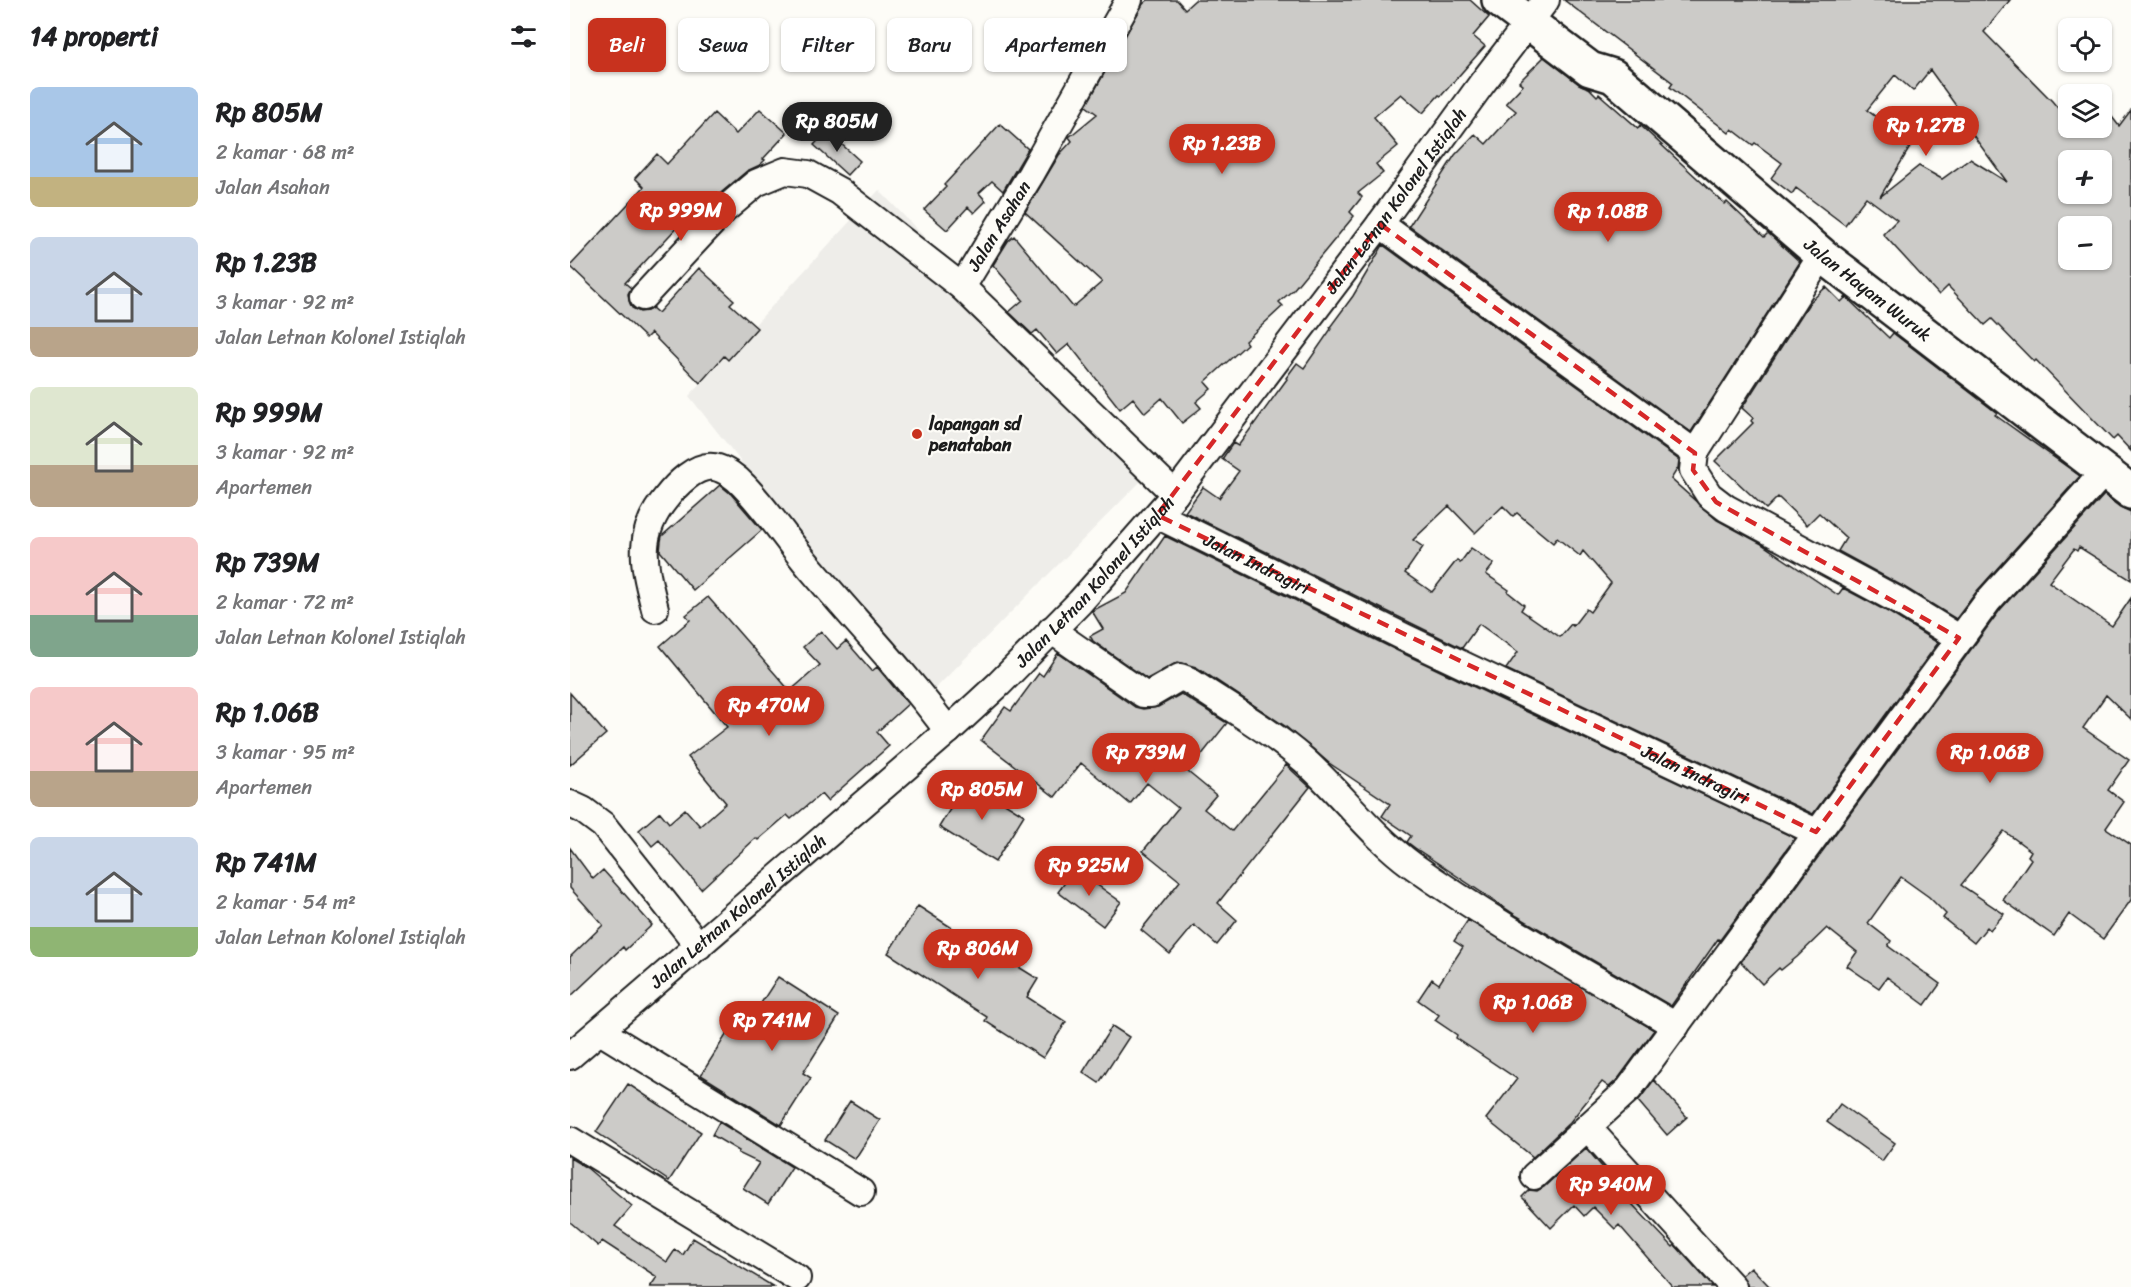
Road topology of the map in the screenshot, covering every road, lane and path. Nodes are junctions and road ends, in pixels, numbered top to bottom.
1 (1129, 0) edge
2 (1499, 0) edge
3 (1538, 7) edge
4 (1380, 224) junction
5 (1822, 255) junction
6 (962, 287) junction
7 (643, 297) dead end
8 (1694, 461) junction
9 (2106, 471) junction
10 (2131, 492) edge
11 (1175, 494) junction
12 (1157, 515) junction
13 (655, 609) dead end
14 (1051, 630) junction
15 (1959, 638) junction
16 (948, 731) junction
17 (570, 804) edge
18 (1816, 832) junction
19 (699, 946) junction
20 (1676, 1026) junction
21 (600, 1031) junction
22 (570, 1056) edge
23 (1588, 1128) junction
24 (570, 1140) edge
25 (1534, 1176) dead end
26 (861, 1192) dead end
27 (797, 1278) dead end
28 (1733, 1287) edge

1 - 6 street, Jalan Asahan
2 - 3 highway, Jalan Hayam Wuruk
3 - 4 street, Jalan Letnan Kolonel Istiqlah
3 - 5 highway, Jalan Hayam Wuruk
4 - 8 street
4 - 11 street, Jalan Letnan Kolonel Istiqlah
5 - 8 street
5 - 9 highway, Jalan Hayam Wuruk
6 - 7 street
6 - 11 street, Jalan Asahan
8 - 15 street
9 - 10 highway, Jalan Hayam Wuruk
9 - 15 street
11 - 12 street, Jalan Letnan Kolonel Istiqlah
12 - 14 street, Jalan Letnan Kolonel Istiqlah
12 - 18 street, Jalan Indragiri
13 - 16 street
14 - 16 street, Jalan Letnan Kolonel Istiqlah
14 - 20 street
15 - 18 street
16 - 19 street, Jalan Letnan Kolonel Istiqlah
17 - 19 street
18 - 20 street
19 - 21 street, Jalan Letnan Kolonel Istiqlah
20 - 23 street
21 - 22 street, Jalan Letnan Kolonel Istiqlah
21 - 26 street
23 - 25 street
23 - 28 street
24 - 27 street

